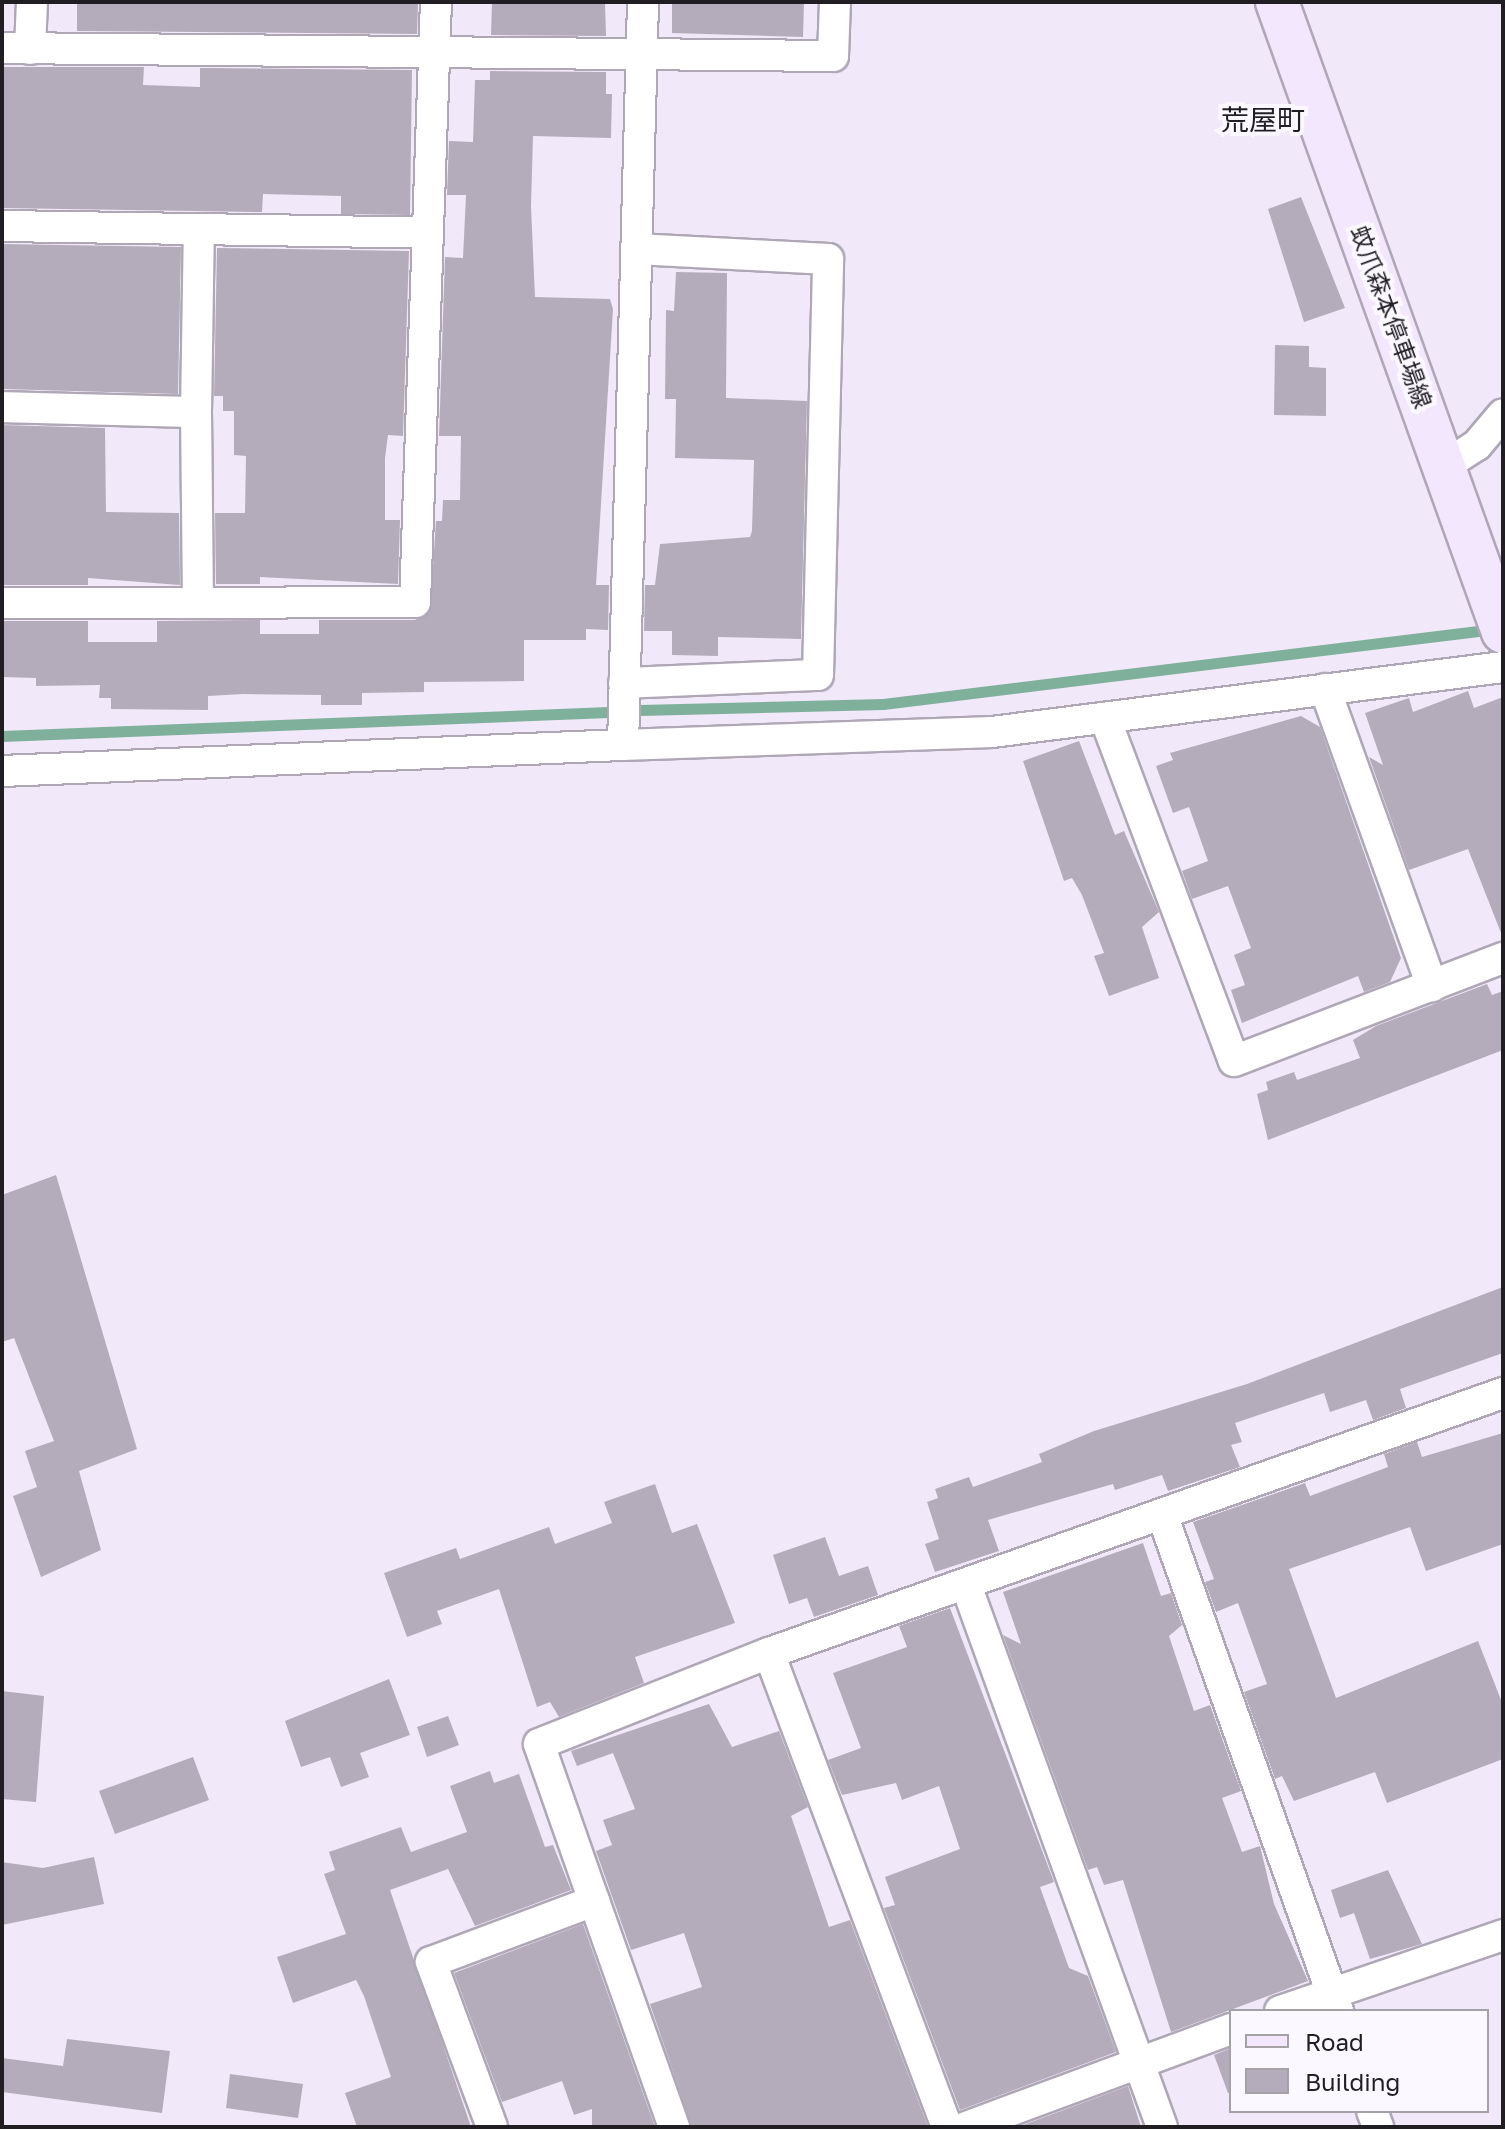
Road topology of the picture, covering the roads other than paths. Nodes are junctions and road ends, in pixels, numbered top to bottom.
1 (32, 2) edge
2 (436, 2) edge
3 (643, 2) edge
4 (835, 2) edge
5 (1277, 2) edge
6 (16, 48) edge
7 (435, 58) junction
8 (641, 59) junction
9 (2, 226) edge
10 (199, 229) junction
11 (428, 233) junction
12 (636, 249) junction
13 (2, 407) edge
14 (196, 412) junction
15 (1503, 414) edge
16 (1446, 465) junction
17 (2, 603) edge
18 (198, 603) junction
19 (1499, 620) edge
20 (1503, 667) edge
21 (624, 683) junction
22 (1325, 689) junction
23 (1105, 718) junction
24 (623, 745) junction
25 (2, 771) edge
26 (1503, 958) edge
27 (1432, 986) junction
28 (1503, 1393) edge
29 (1163, 1517) junction
30 (966, 1585) junction
31 (769, 1653) junction
32 (594, 1901) junction
33 (1503, 1935) edge
34 (1335, 2002) edge
35 (1292, 2009) edge
36 (1229, 2030) edge
37 (1140, 2063) junction
38 (492, 2127) edge
39 (674, 2127) edge
40 (947, 2127) edge
41 (966, 2127) edge
42 (1162, 2127) edge

1 - 6 street
2 - 7 street
3 - 8 street
4 - 8 street
5 - 16 main road, 蚊爪森本停車場線
6 - 7 street
7 - 8 street
7 - 11 street
8 - 12 street
9 - 10 street
10 - 11 street
10 - 14 street
11 - 18 street
12 - 21 street
12 - 21 street
13 - 14 street
14 - 18 street
15 - 16 street
16 - 19 main road, 蚊爪森本停車場線
17 - 18 street
20 - 22 street
21 - 24 street
22 - 23 street
22 - 27 street
23 - 24 street
23 - 27 street
24 - 25 street
26 - 27 street
28 - 29 street
29 - 30 street
29 - 34 street
30 - 31 street
30 - 37 street
31 - 32 street
31 - 40 street
32 - 38 street
32 - 39 street
33 - 34 street
34 - 35 street
36 - 37 street
37 - 41 street
37 - 42 street

